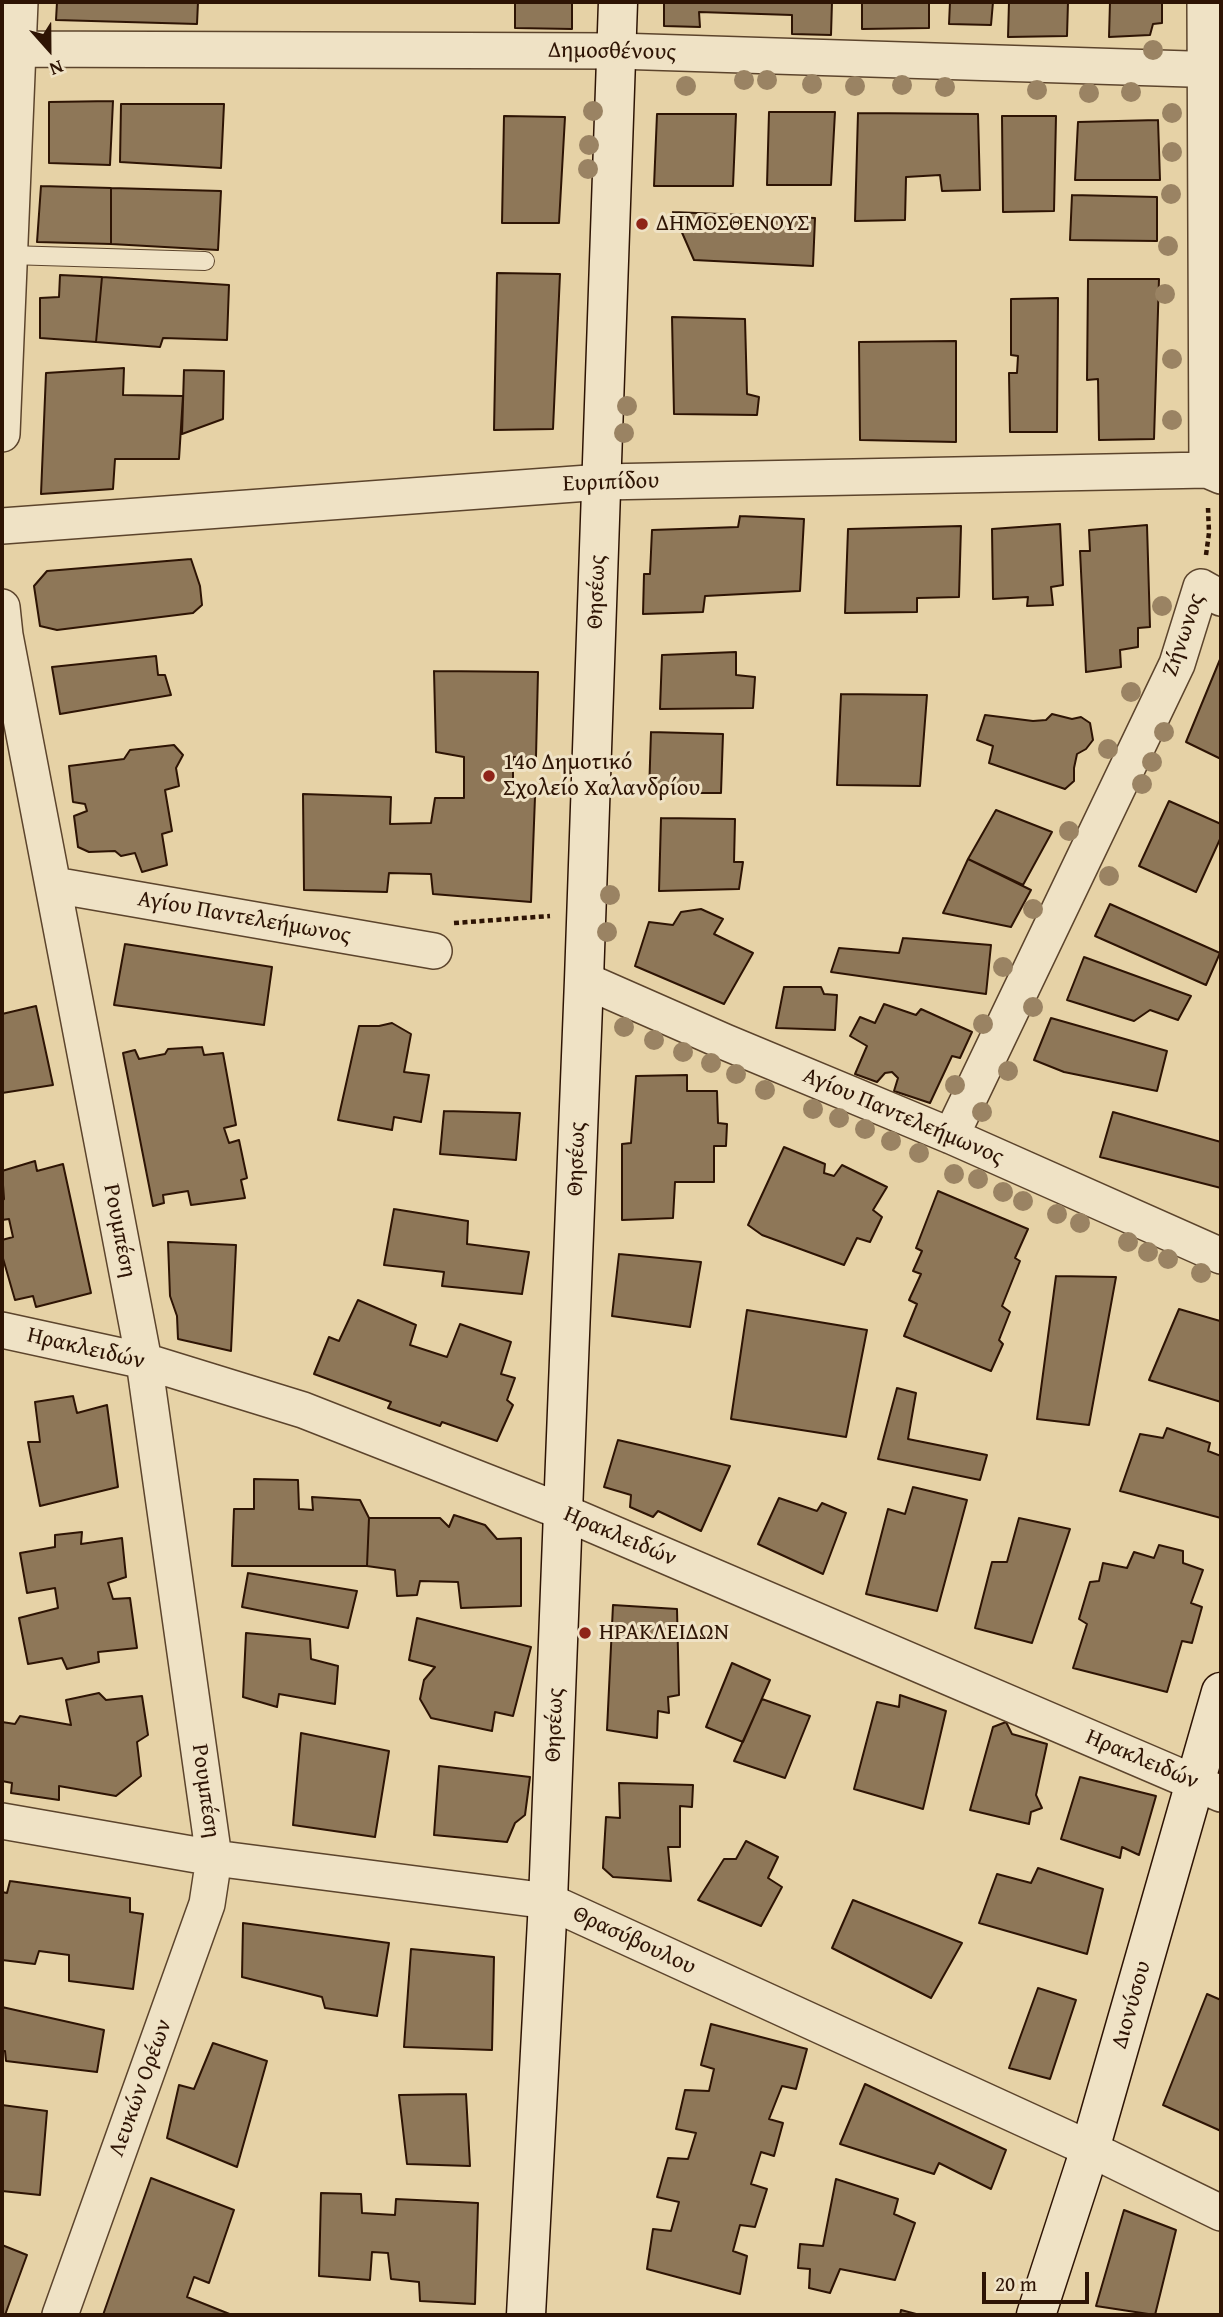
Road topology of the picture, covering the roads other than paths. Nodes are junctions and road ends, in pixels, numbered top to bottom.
1 (20, 2) edge
2 (618, 2) edge
3 (1205, 2) edge
4 (10, 49) edge
5 (616, 51) junction
6 (1213, 70) edge
7 (9, 255) junction
8 (205, 261) dead end
9 (2, 434) edge
10 (1214, 473) edge
11 (602, 482) junction
12 (2, 526) edge
13 (1211, 592) edge
14 (3, 626) edge
15 (54, 885) junction
16 (442, 938) road end
17 (584, 980) junction
18 (951, 1136) junction
19 (1221, 1256) edge
20 (2, 1330) edge
21 (144, 1361) junction
22 (563, 1513) junction
23 (1221, 1692) edge
24 (1208, 1789) edge
25 (2, 1821) edge
26 (214, 1858) junction
27 (548, 1901) junction
28 (1090, 2149) junction
29 (1221, 2213) edge
30 (60, 2315) edge
31 (526, 2315) edge
32 (1036, 2315) edge

1 - 4 street
2 - 5 street, Θησέως
3 - 6 street
4 - 5 street, Δημοσθένους
4 - 7 street
5 - 6 street, Δημοσθένους
5 - 11 street, Θησέως
6 - 10 street
7 - 8 lane
7 - 9 street
10 - 11 street, Ευριπίδου
11 - 12 street, Ευριπίδου
11 - 17 street, Θησέως
13 - 18 street, Ζήνωνος
14 - 15 street, Ρουμπέση
15 - 16 street, Αγίου Παντελεήμωνος
15 - 21 street, Ρουμπέση
17 - 18 street, Αγίου Παντελεήμωνος
17 - 22 street, Θησέως
18 - 19 street, Αγίου Παντελεήμωνος
20 - 21 street, Ηρακλειδών
21 - 22 street, Ηρακλειδών
21 - 26 street, Ρουμπέση
22 - 24 street, Ηρακλειδών
22 - 27 street, Θησέως
23 - 24 street, Διονύσου
24 - 28 street, Διονύσου
25 - 26 street, Θρασύβουλου
26 - 27 street, Θρασύβουλου
26 - 30 street, Λευκών Ορέων
27 - 28 street, Θρασύβουλου
27 - 31 street, Θησέως
28 - 29 street, Θρασύβουλου
28 - 32 street, Διονύσου

